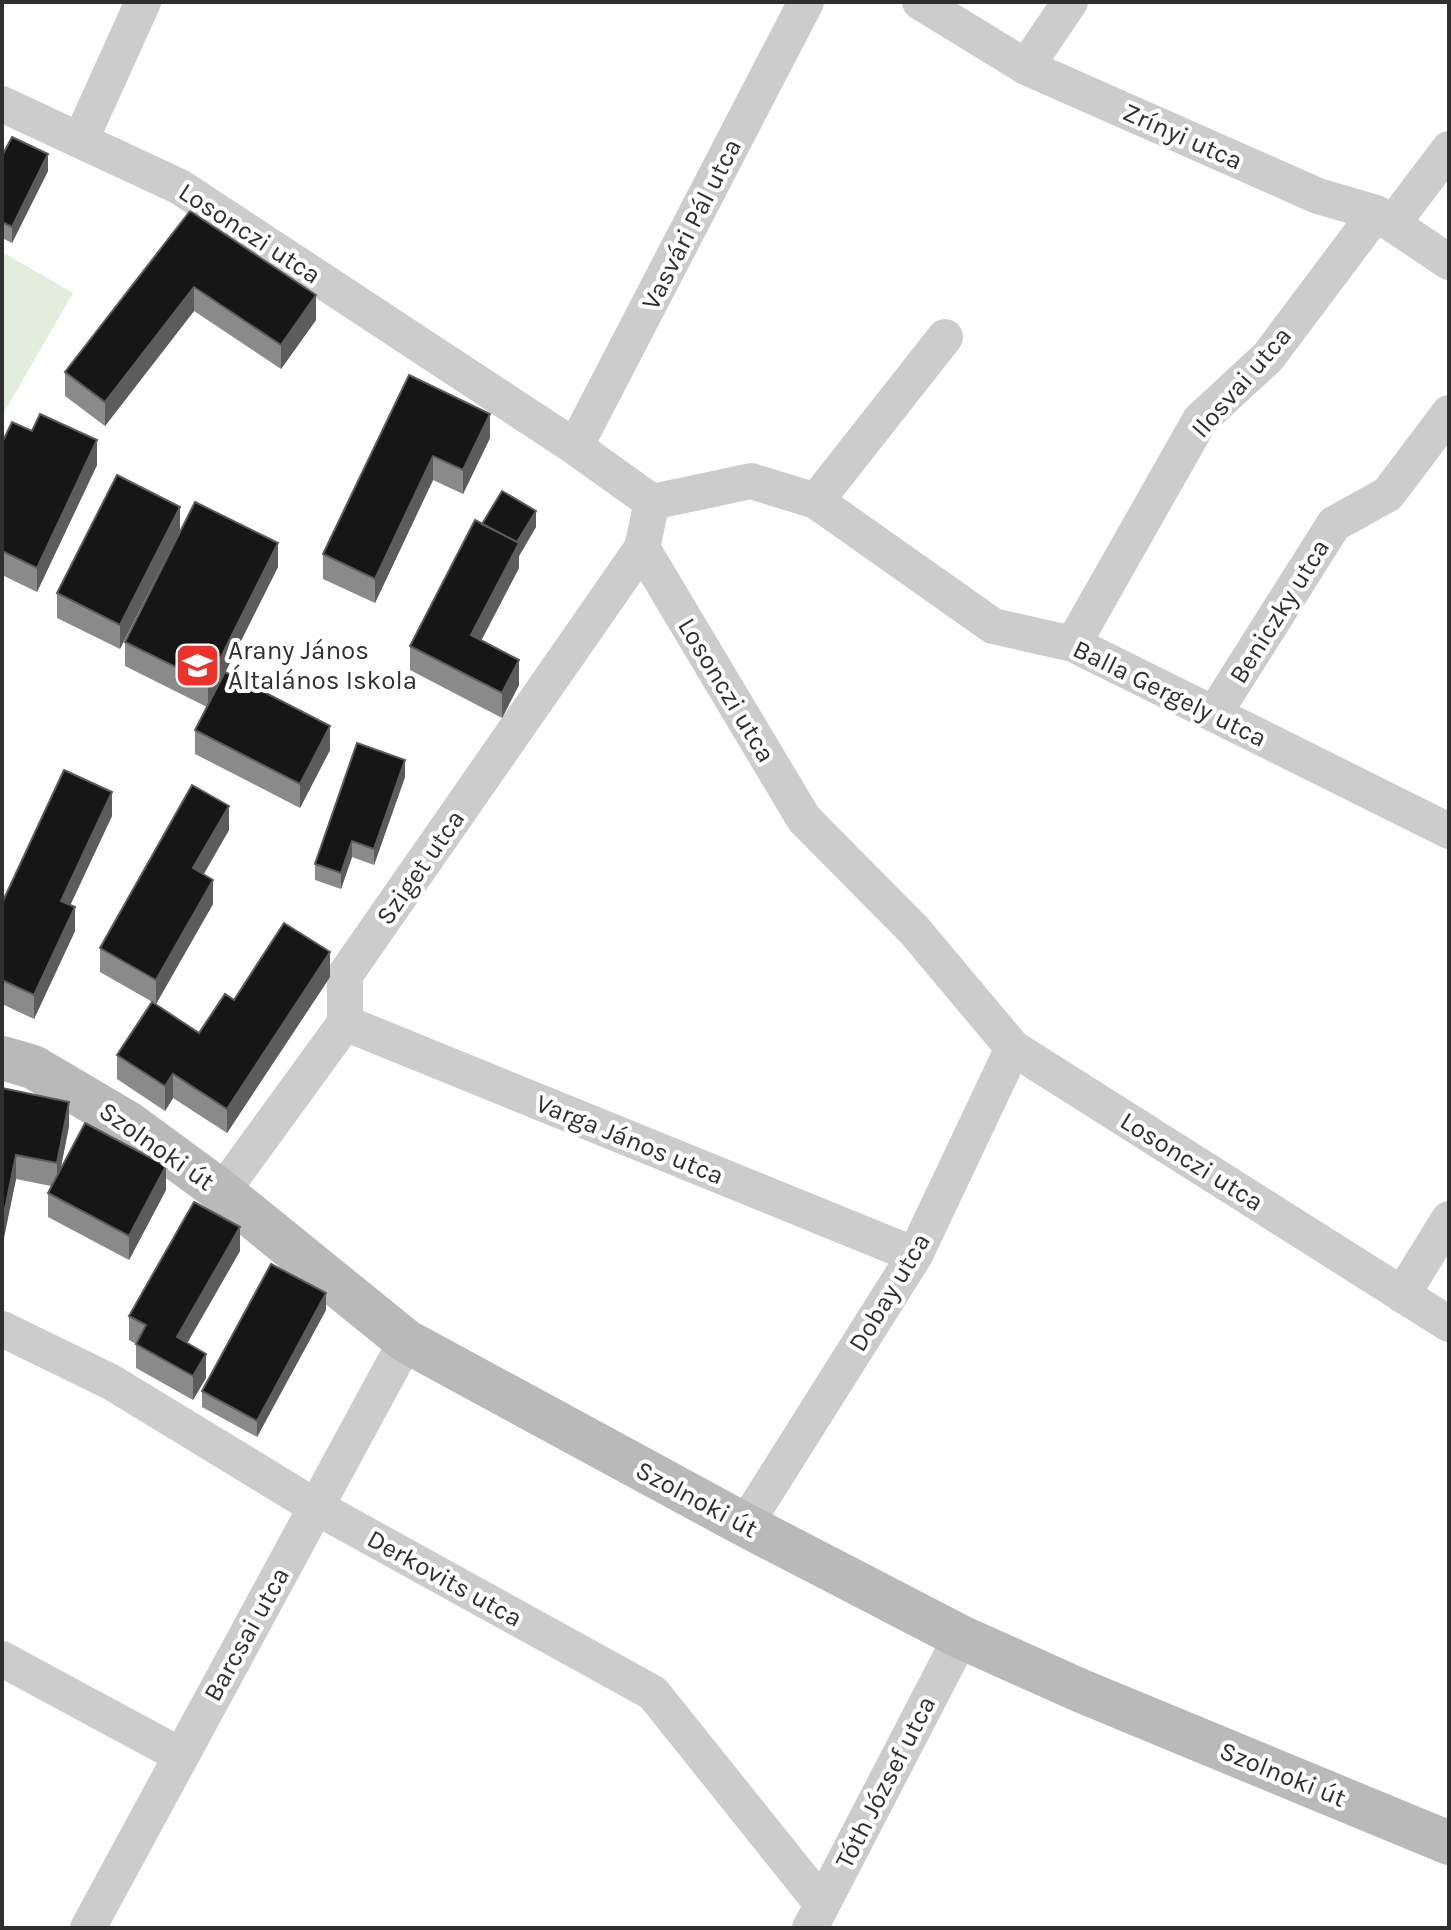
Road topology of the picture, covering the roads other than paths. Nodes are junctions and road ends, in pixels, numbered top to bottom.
1 (143, 2) edge
2 (806, 2) edge
3 (920, 2) edge
4 (1070, 2) edge
5 (1026, 67) junction
6 (2, 104) edge
7 (81, 139) junction
8 (1449, 149) edge
9 (1384, 218) junction
10 (1449, 262) edge
11 (945, 337) dead end
12 (1449, 413) edge
13 (575, 447) junction
14 (816, 501) junction
15 (652, 502) junction
16 (642, 548) junction
17 (1073, 644) junction
18 (1214, 714) junction
19 (1449, 831) edge
20 (345, 1023) junction
21 (1013, 1048) junction
22 (2, 1058) edge
23 (222, 1192) junction
24 (1449, 1219) edge
25 (915, 1255) junction
26 (1402, 1295) junction
27 (1449, 1324) edge
28 (2, 1329) edge
29 (406, 1341) junction
30 (316, 1507) junction
31 (745, 1525) junction
32 (961, 1637) junction
33 (2, 1659) edge
34 (180, 1755) junction
35 (1449, 1843) edge
36 (816, 1916) edge
37 (88, 1928) edge

1 - 7 street
2 - 13 street, Vasvári Pál utca
3 - 5 street, Zrínyi utca
4 - 5 street
5 - 9 street, Zrínyi utca
6 - 7 street, Losonczi utca
7 - 13 street, Losonczi utca
8 - 9 street, Ilosvai utca
9 - 10 street, Zrínyi utca
9 - 17 street, Ilosvai utca
11 - 14 street
12 - 18 street, Beniczky utca
13 - 15 street, Losonczi utca
14 - 15 street, Balla Gergely utca
14 - 17 street, Balla Gergely utca
15 - 16 street
16 - 20 street, Sziget utca
16 - 21 street, Losonczi utca
17 - 18 street, Balla Gergely utca
18 - 19 street, Balla Gergely utca
20 - 23 street
20 - 25 street, Varga János utca
21 - 25 street, Dobay utca
21 - 26 street, Losonczi utca
22 - 23 main road, Szolnoki út
23 - 29 main road, Szolnoki út
24 - 26 street
25 - 31 street, Dobay utca
26 - 27 street, Losonczi utca
28 - 30 street, Derkovits utca
29 - 30 street, Barcsai utca
29 - 31 main road, Szolnoki út
30 - 34 street, Barcsai utca
30 - 36 street, Derkovits utca
31 - 32 main road, Szolnoki út
32 - 35 main road, Szolnoki út
32 - 36 street, Tóth József utca
33 - 34 street
34 - 37 street, Barcsai utca

